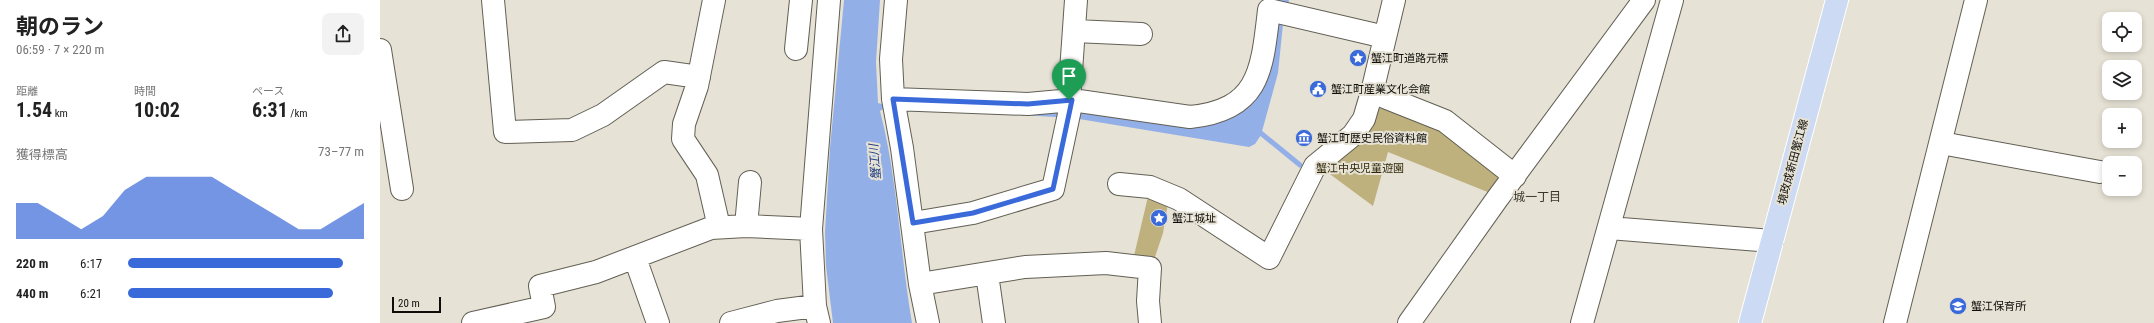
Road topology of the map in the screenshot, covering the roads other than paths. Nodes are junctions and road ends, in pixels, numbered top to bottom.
1 (493, 0) edge
2 (714, 0) edge
3 (800, 0) edge
4 (808, 0) edge
5 (896, 0) edge
6 (1076, 0) edge
7 (1394, 0) edge
8 (1644, 0) edge
9 (1672, 0) edge
10 (1837, 0) edge
11 (1976, 0) edge
12 (829, 3) edge
13 (1075, 31) junction
14 (1140, 34) dead end
15 (1385, 37) junction
16 (796, 49) dead end
17 (380, 50) edge
18 (699, 77) junction
19 (1372, 92) junction
20 (893, 99) junction
21 (1069, 106) junction
22 (1941, 143) junction
23 (2100, 172) dead end
24 (1515, 176) junction
25 (750, 182) dead end
26 (1119, 184) dead end
27 (402, 189) dead end
28 (913, 223) junction
29 (746, 226) junction
30 (719, 227) junction
31 (1609, 228) junction
32 (811, 229) junction
33 (1772, 241) junction
34 (635, 258) junction
35 (986, 274) junction
36 (920, 284) junction
37 (817, 314) edge
38 (523, 317) edge
39 (473, 323) edge
40 (658, 323) edge
41 (731, 323) edge
42 (928, 323) edge
43 (994, 323) edge
44 (1150, 323) edge
45 (1409, 323) edge
46 (1582, 323) edge
47 (1750, 323) edge
48 (1895, 323) edge

1 - 18 street
2 - 18 street
3 - 16 street
4 - 12 street
5 - 20 street
6 - 13 street
7 - 15 street
8 - 24 street
9 - 31 street
10 - 33 main road, 境政成新田蟹江線
11 - 22 street
12 - 32 street
13 - 14 street
13 - 21 street
15 - 19 street
15 - 21 street
17 - 27 street
18 - 30 street
19 - 24 street
19 - 26 street
20 - 21 street
20 - 28 street
21 - 28 street
22 - 23 street
22 - 48 street
24 - 45 street
25 - 29 street
28 - 36 street
29 - 30 street
29 - 32 street
30 - 34 street
31 - 33 street
31 - 46 street
32 - 37 street
33 - 47 main road, 境政成新田蟹江線
34 - 38 street
34 - 40 street
35 - 36 street
35 - 43 street
35 - 44 street
36 - 42 street
37 - 41 street
38 - 39 street

